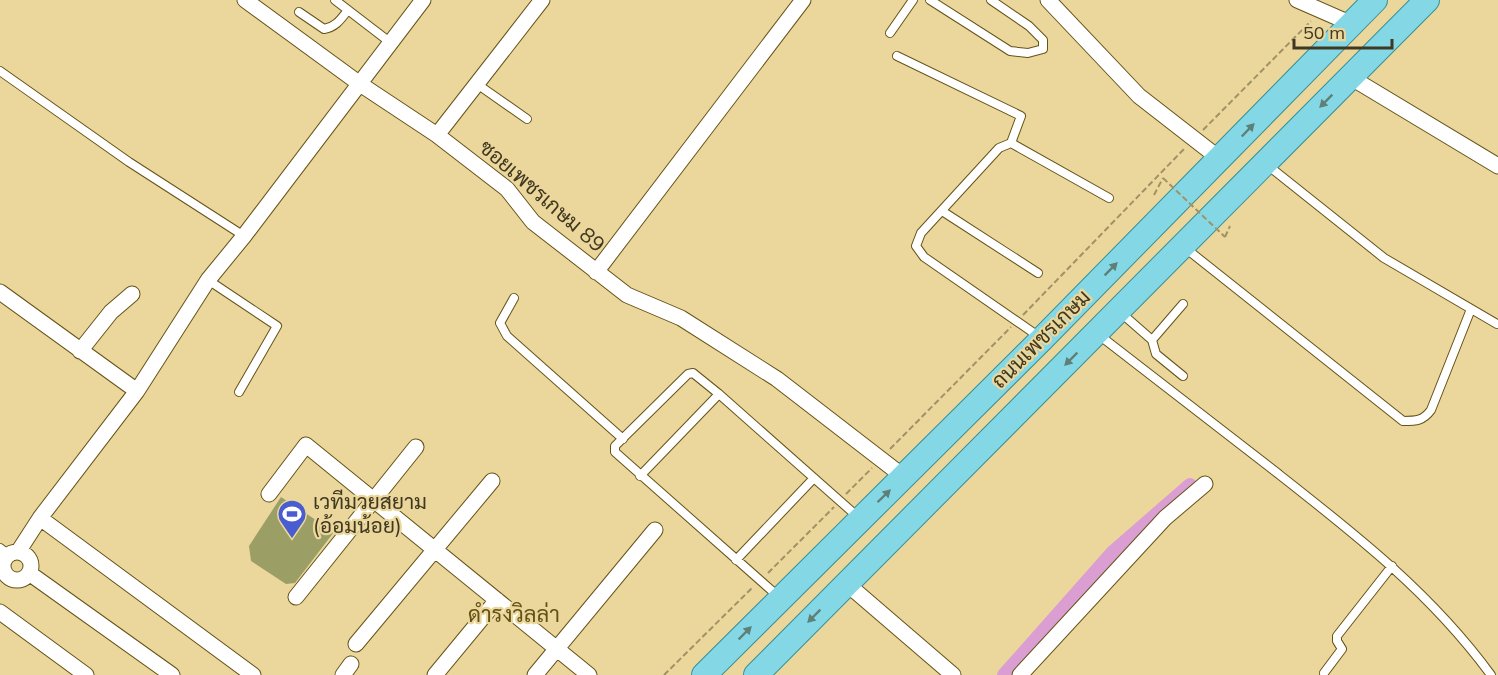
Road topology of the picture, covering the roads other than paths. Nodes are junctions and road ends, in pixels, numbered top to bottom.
1 (245, 0) edge
2 (335, 0) edge
3 (423, 0) edge
4 (542, 0) edge
5 (803, 0) edge
6 (913, 0) edge
7 (930, 0) edge
8 (991, 0) edge
9 (1048, 0) edge
10 (1297, 0) edge
11 (1375, 0) edge
12 (1427, 0) edge
13 (348, 10) junction
14 (299, 12) dead end
15 (1352, 24) junction
16 (890, 33) dead end
17 (391, 43) junction
18 (897, 56) dead end
19 (0, 71) edge
20 (1350, 77) junction
21 (360, 84) junction
22 (477, 84) junction
23 (527, 119) dead end
24 (437, 135) junction
25 (1011, 143) junction
26 (1220, 159) junction
27 (1265, 163) junction
28 (1498, 166) edge
29 (1109, 198) dead end
30 (942, 211) junction
31 (244, 236) junction
32 (1183, 246) junction
33 (596, 272) junction
34 (1038, 273) dead end
35 (208, 280) junction
36 (0, 292) edge
37 (132, 294) dead end
38 (514, 298) dead end
39 (1183, 304) dead end
40 (1471, 309) junction
41 (1119, 311) junction
42 (1497, 324) edge
43 (1096, 333) junction
44 (1042, 339) junction
45 (1152, 340) junction
46 (81, 351) junction
47 (1183, 376) dead end
48 (136, 391) junction
49 (239, 392) dead end
50 (719, 394) junction
51 (623, 439) junction
52 (416, 447) dead end
53 (640, 476) junction
54 (904, 477) junction
55 (814, 478) junction
56 (492, 481) dead end
57 (1205, 484) dead end
58 (269, 494) dead end
59 (373, 499) junction
60 (40, 518) junction
61 (861, 519) junction
62 (655, 530) dead end
63 (434, 549) junction
64 (736, 560) junction
65 (5, 564) edge
66 (1392, 566) junction
67 (29, 573) junction
68 (846, 583) junction
69 (296, 597) dead end
70 (780, 598) junction
71 (497, 600) junction
72 (0, 612) edge
73 (356, 644) dead end
74 (557, 649) junction
75 (1324, 673) dead end
76 (86, 675) edge
77 (172, 675) edge
78 (253, 675) edge
79 (435, 675) edge
80 (535, 675) edge
81 (589, 675) edge
82 (704, 675) edge
83 (756, 675) edge
84 (953, 675) edge
85 (1020, 675) edge
86 (1491, 675) edge

1 - 21 street, ซอยเพชรเกษม 89
2 - 13 lane
3 - 17 street
4 - 22 street
5 - 33 street
6 - 16 lane
7 - 8 lane
9 - 26 street
10 - 15 street
11 - 15 main road, ถนนเพชรเกษม
12 - 20 main road, ถนนเพชรเกษม
13 - 14 lane
13 - 17 lane
26 -> 15 main road, ถนนเพชรเกษม
17 - 21 street
18 - 25 lane
19 - 31 lane
20 -> 27 main road, ถนนเพชรเกษม
20 - 28 street
21 - 24 street, ซอยเพชรเกษม 89
21 - 31 street
22 - 23 lane
22 - 24 street
24 - 33 street, ซอยเพชรเกษม 89
25 - 29 lane
25 - 30 lane
44 -> 26 main road, ถนนเพชรเกษม
27 - 32 main road, ถนนเพชรเกษม
27 - 40 lane
30 - 34 lane
30 - 44 lane
31 - 35 street
32 - 40 lane
32 - 41 main road, ถนนเพชรเกษม
33 - 54 street, ซอยเพชรเกษม 89
35 - 48 street
35 - 49 lane
36 - 46 street
37 - 46 street
38 - 51 lane
39 - 45 lane
40 - 42 lane
41 - 43 main road, ถนนเพชรเกษม
41 - 45 lane
43 - 66 lane
43 -> 68 main road, ถนนเพชรเกษม
44 - 54 main road, ถนนเพชรเกษม
45 - 47 lane
46 - 48 street
48 - 60 street
50 - 51 lane
50 - 53 lane
50 - 55 lane
51 - 53 lane
52 - 59 street
53 - 64 lane
61 -> 54 main road, ถนนเพชรเกษม
55 - 61 lane
55 - 64 lane
56 - 63 street
57 - 85 street
58 - 59 street
59 - 63 street
59 - 69 street
60 - 65 street
60 - 78 street
61 - 70 main road, ถนนเพชรเกษม
62 - 74 street
63 - 71 street
63 - 73 street
64 - 70 lane
65 - 67 street
65 - 67 street
66 - 75 lane
66 - 86 lane
67 - 77 street
68 -> 83 main road, ถนนเพชรเกษม
68 - 84 street
82 -> 70 main road, ถนนเพชรเกษม
71 - 74 street
71 - 79 street
72 - 76 street
74 - 80 street
74 - 81 street

